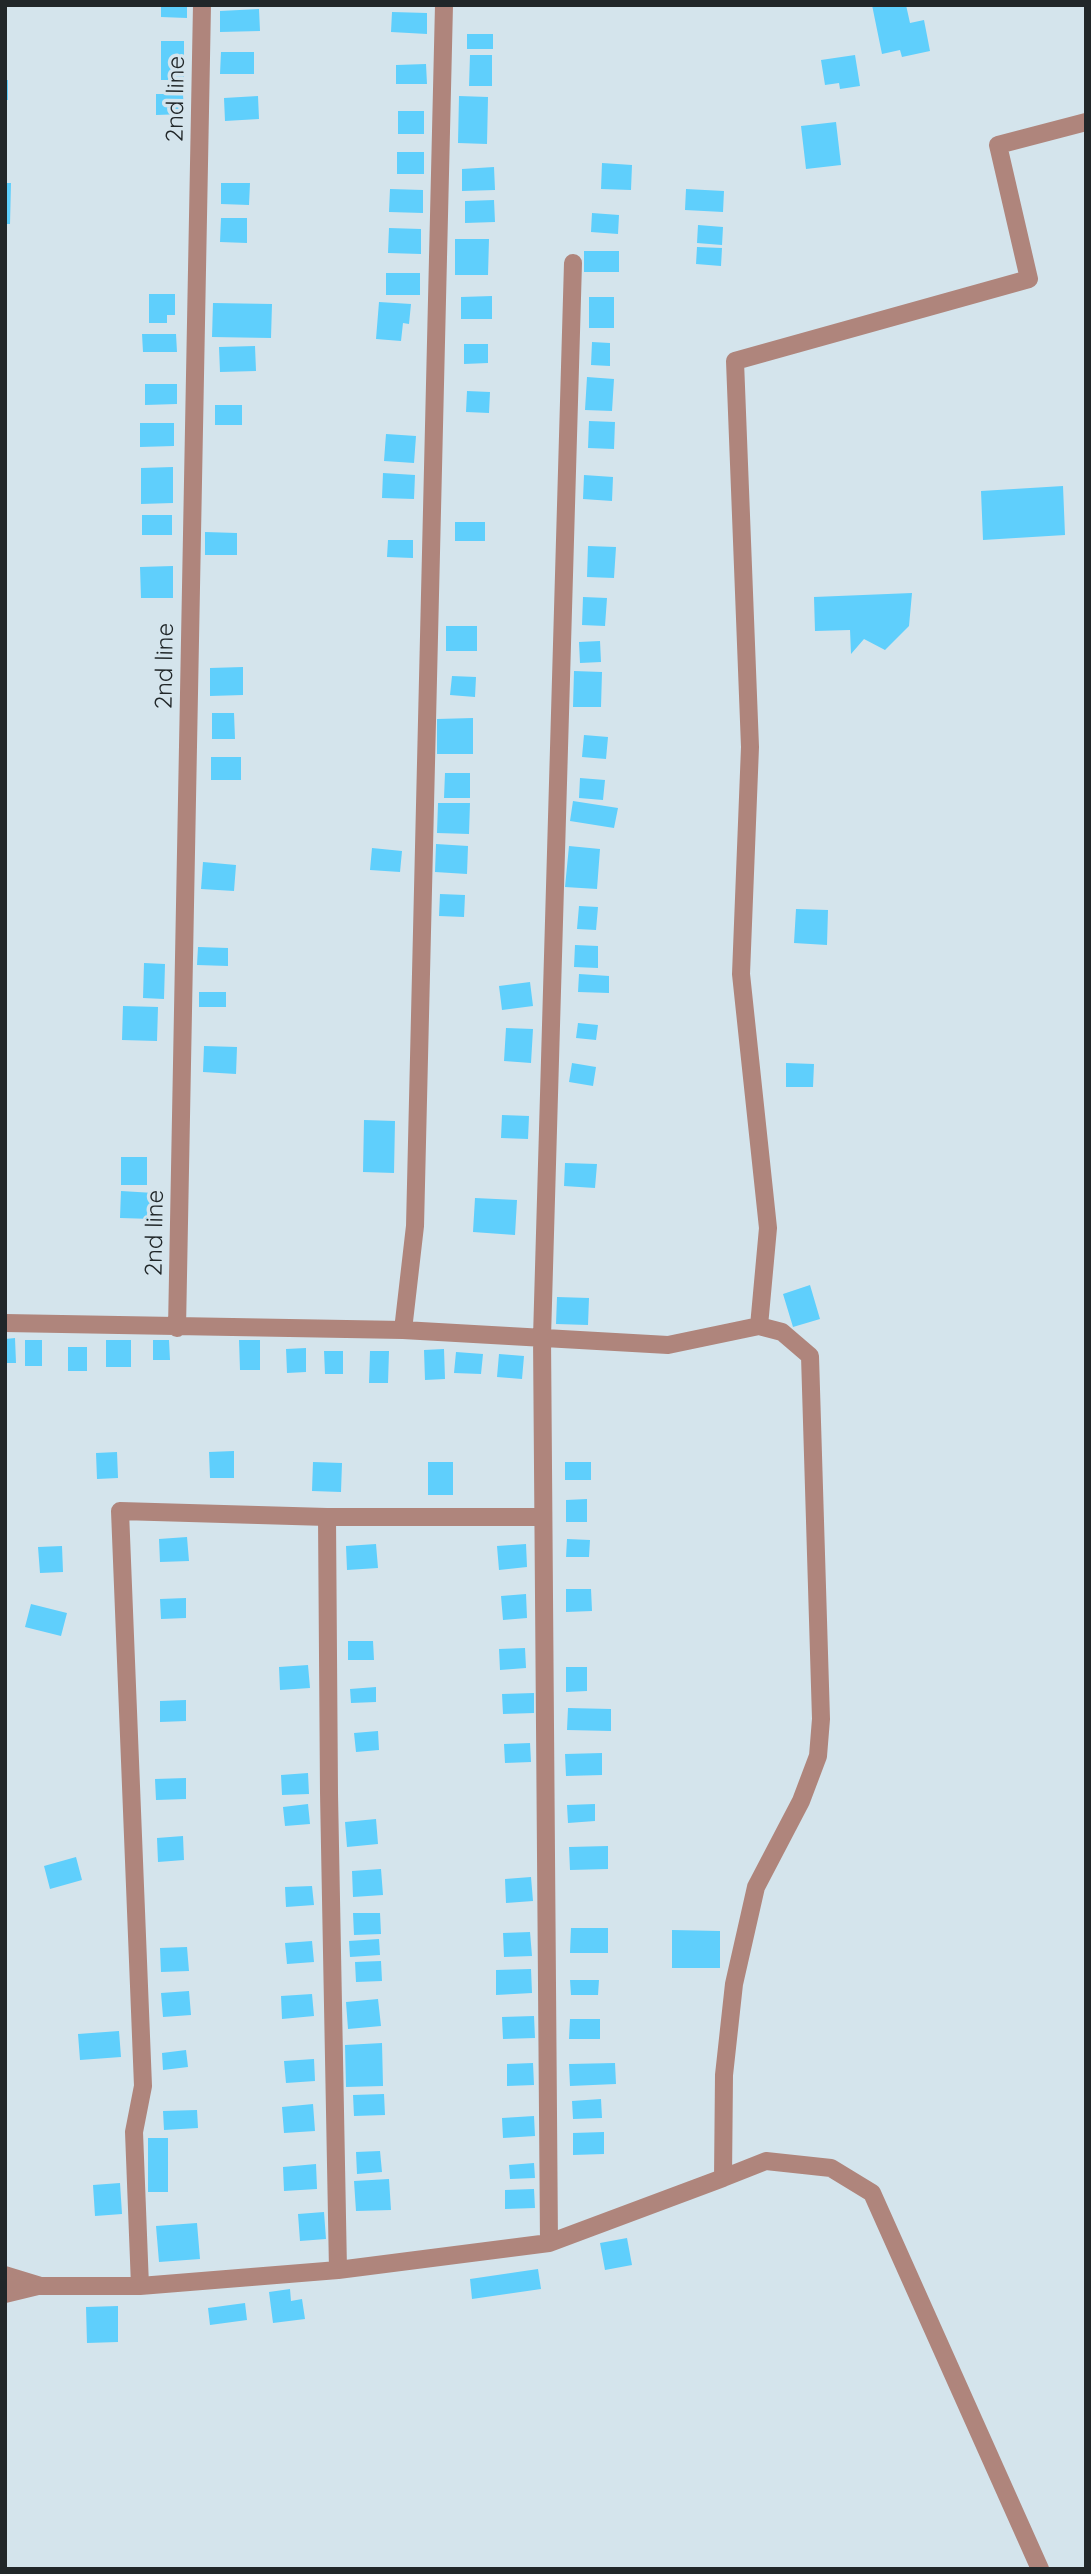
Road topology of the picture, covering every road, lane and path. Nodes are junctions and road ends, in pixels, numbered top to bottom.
1 (202, 5) edge
2 (444, 5) edge
3 (1086, 122) edge
4 (573, 262) dead end
5 (5, 1324) edge
6 (759, 1326) junction
7 (177, 1328) junction
8 (403, 1329) junction
9 (542, 1337) junction
10 (327, 1517) junction
11 (541, 1517) junction
12 (723, 2178) junction
13 (549, 2243) junction
14 (338, 2270) junction
15 (5, 2275) edge
16 (41, 2286) junction
17 (140, 2286) junction
18 (5, 2294) edge
19 (1040, 2569) edge

1 - 7 street, 2nd line
2 - 8 street
3 - 6 street
4 - 9 street
5 - 7 street
6 - 9 street
6 - 12 street
7 - 8 street
8 - 9 street
9 - 11 street
10 - 11 street
10 - 14 street
10 - 17 street
11 - 13 street
12 - 13 street
12 - 19 street
13 - 14 street
14 - 17 street
15 - 16 street
16 - 17 street
16 - 18 street

